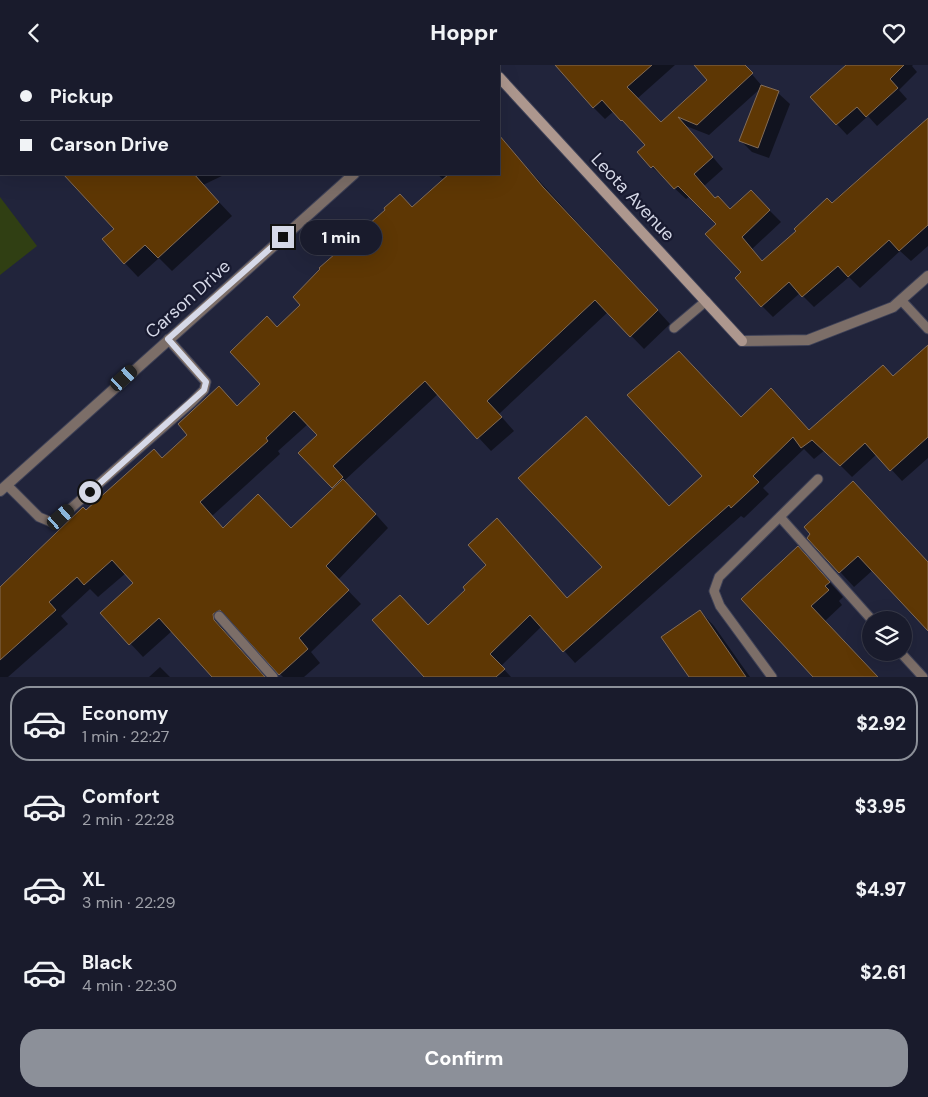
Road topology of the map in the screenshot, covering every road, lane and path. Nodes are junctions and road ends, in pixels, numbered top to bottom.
1 (500, 78) edge
2 (353, 175) edge
3 (928, 276) edge
4 (901, 300) junction
5 (706, 301) junction
6 (674, 328) dead end
7 (928, 329) edge
8 (168, 339) junction
9 (818, 479) dead end
10 (3, 488) edge
11 (780, 517) junction
12 (864, 611) edge
13 (219, 616) dead end
14 (908, 661) edge
15 (274, 677) edge
16 (772, 677) edge
17 (923, 677) edge

1 - 5 street, Leota Avenue
2 - 8 street, Carson Drive
3 - 4 street
4 - 5 street, Leota Avenue
4 - 7 lane
5 - 6 lane
8 - 10 street, Carson Drive
8 - 10 lane
9 - 11 lane
11 - 12 lane
11 - 16 lane
13 - 15 lane
14 - 17 lane

